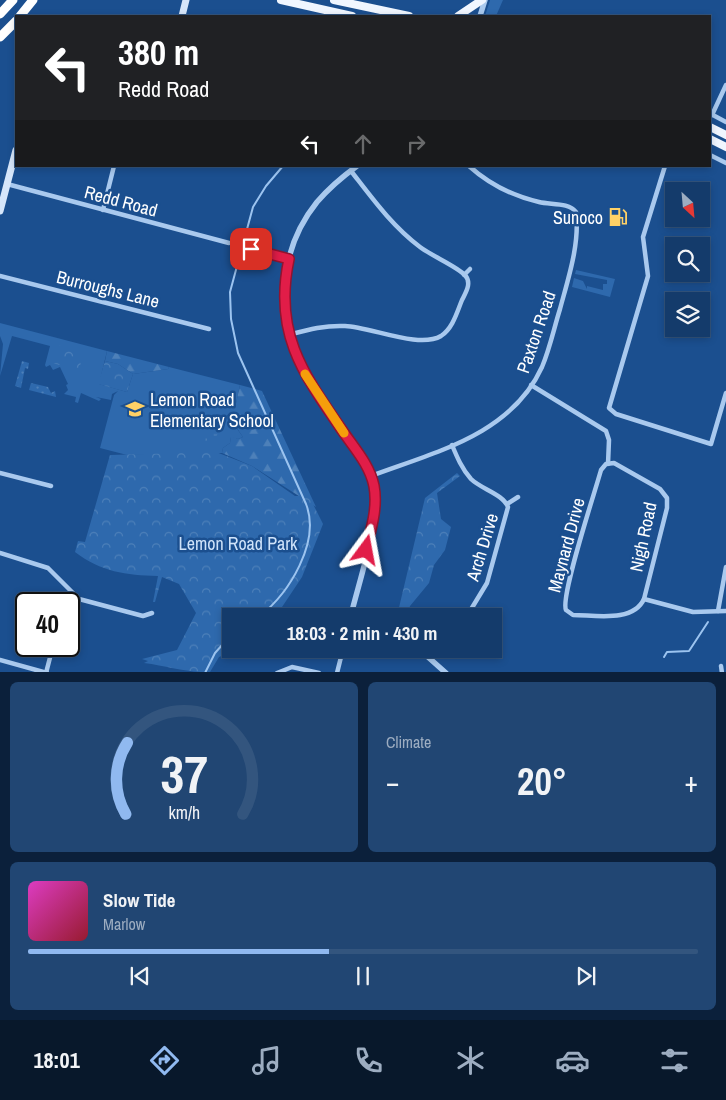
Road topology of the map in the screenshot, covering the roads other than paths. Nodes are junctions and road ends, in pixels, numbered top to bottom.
1 (13, 0) edge
2 (33, 0) edge
3 (186, 0) edge
4 (281, 0) edge
5 (334, 0) edge
6 (484, 0) edge
7 (0, 14) edge
8 (21, 15) edge
9 (182, 15) edge
10 (348, 15) edge
11 (404, 15) edge
12 (460, 15) edge
13 (480, 15) edge
14 (15, 22) edge
15 (0, 36) edge
16 (726, 85) edge
17 (711, 114) edge
18 (726, 122) edge
19 (711, 128) edge
20 (726, 135) edge
21 (711, 140) edge
22 (726, 147) edge
23 (15, 154) edge
24 (711, 156) edge
25 (726, 163) edge
26 (114, 167) edge
27 (356, 167) edge
28 (470, 167) edge
29 (665, 167) edge
30 (351, 171) junction
31 (7, 184) junction
32 (0, 210) edge
33 (103, 210) junction
34 (228, 243) dead end
35 (251, 249) dead end
36 (289, 259) junction
37 (470, 268) dead end
38 (464, 275) junction
39 (0, 276) edge
40 (209, 329) dead end
41 (288, 334) junction
42 (532, 385) junction
43 (726, 393) edge
44 (452, 445) junction
45 (608, 464) junction
46 (0, 473) edge
47 (371, 476) junction
48 (51, 486) dead end
49 (518, 497) dead end
50 (507, 504) junction
51 (0, 553) edge
52 (726, 567) edge
53 (70, 592) edge
54 (80, 599) edge
55 (644, 599) junction
56 (354, 608) edge
57 (472, 608) edge
58 (718, 611) junction
59 (726, 611) edge
60 (152, 614) dead end
61 (51, 657) edge
62 (341, 658) edge
63 (430, 658) edge
64 (0, 660) edge
65 (721, 666) dead end
66 (46, 672) edge
67 (277, 672) edge
68 (319, 672) edge
69 (337, 672) edge
70 (446, 672) edge
71 (722, 672) edge

1 - 7 highway
2 - 8 highway
3 - 9 main road
4 - 10 main road
5 - 11 main road
6 - 12 main road
6 - 13 street
14 - 15 highway
16 - 17 street
17 - 18 street
19 - 20 main road
21 - 22 main road
23 - 31 main road
24 - 25 street
26 - 33 street
27 - 30 street
28 - 42 street, Paxton Road
29 - 43 street
30 - 36 street
30 - 38 street
31 - 32 main road
31 - 33 street, Redd Road
33 - 34 street, Redd Road
35 - 36 street
36 - 41 street
37 - 38 street
38 - 41 street
39 - 40 street, Burroughs Lane
41 - 47 street
42 - 44 street, Paxton Road
42 - 45 street
44 - 47 street, Paxton Road
44 - 50 street, Arch Drive
45 - 55 street, Nigh Road
45 - 55 street, Maynard Drive
46 - 48 street
47 - 56 street
49 - 50 street
50 - 57 street, Arch Drive
51 - 53 street
52 - 58 street
54 - 60 street
55 - 58 street, Nigh Road
58 - 59 street, Nigh Road
61 - 66 street
62 - 69 street
63 - 70 street
64 - 66 street
65 - 71 street
67 - 68 street

